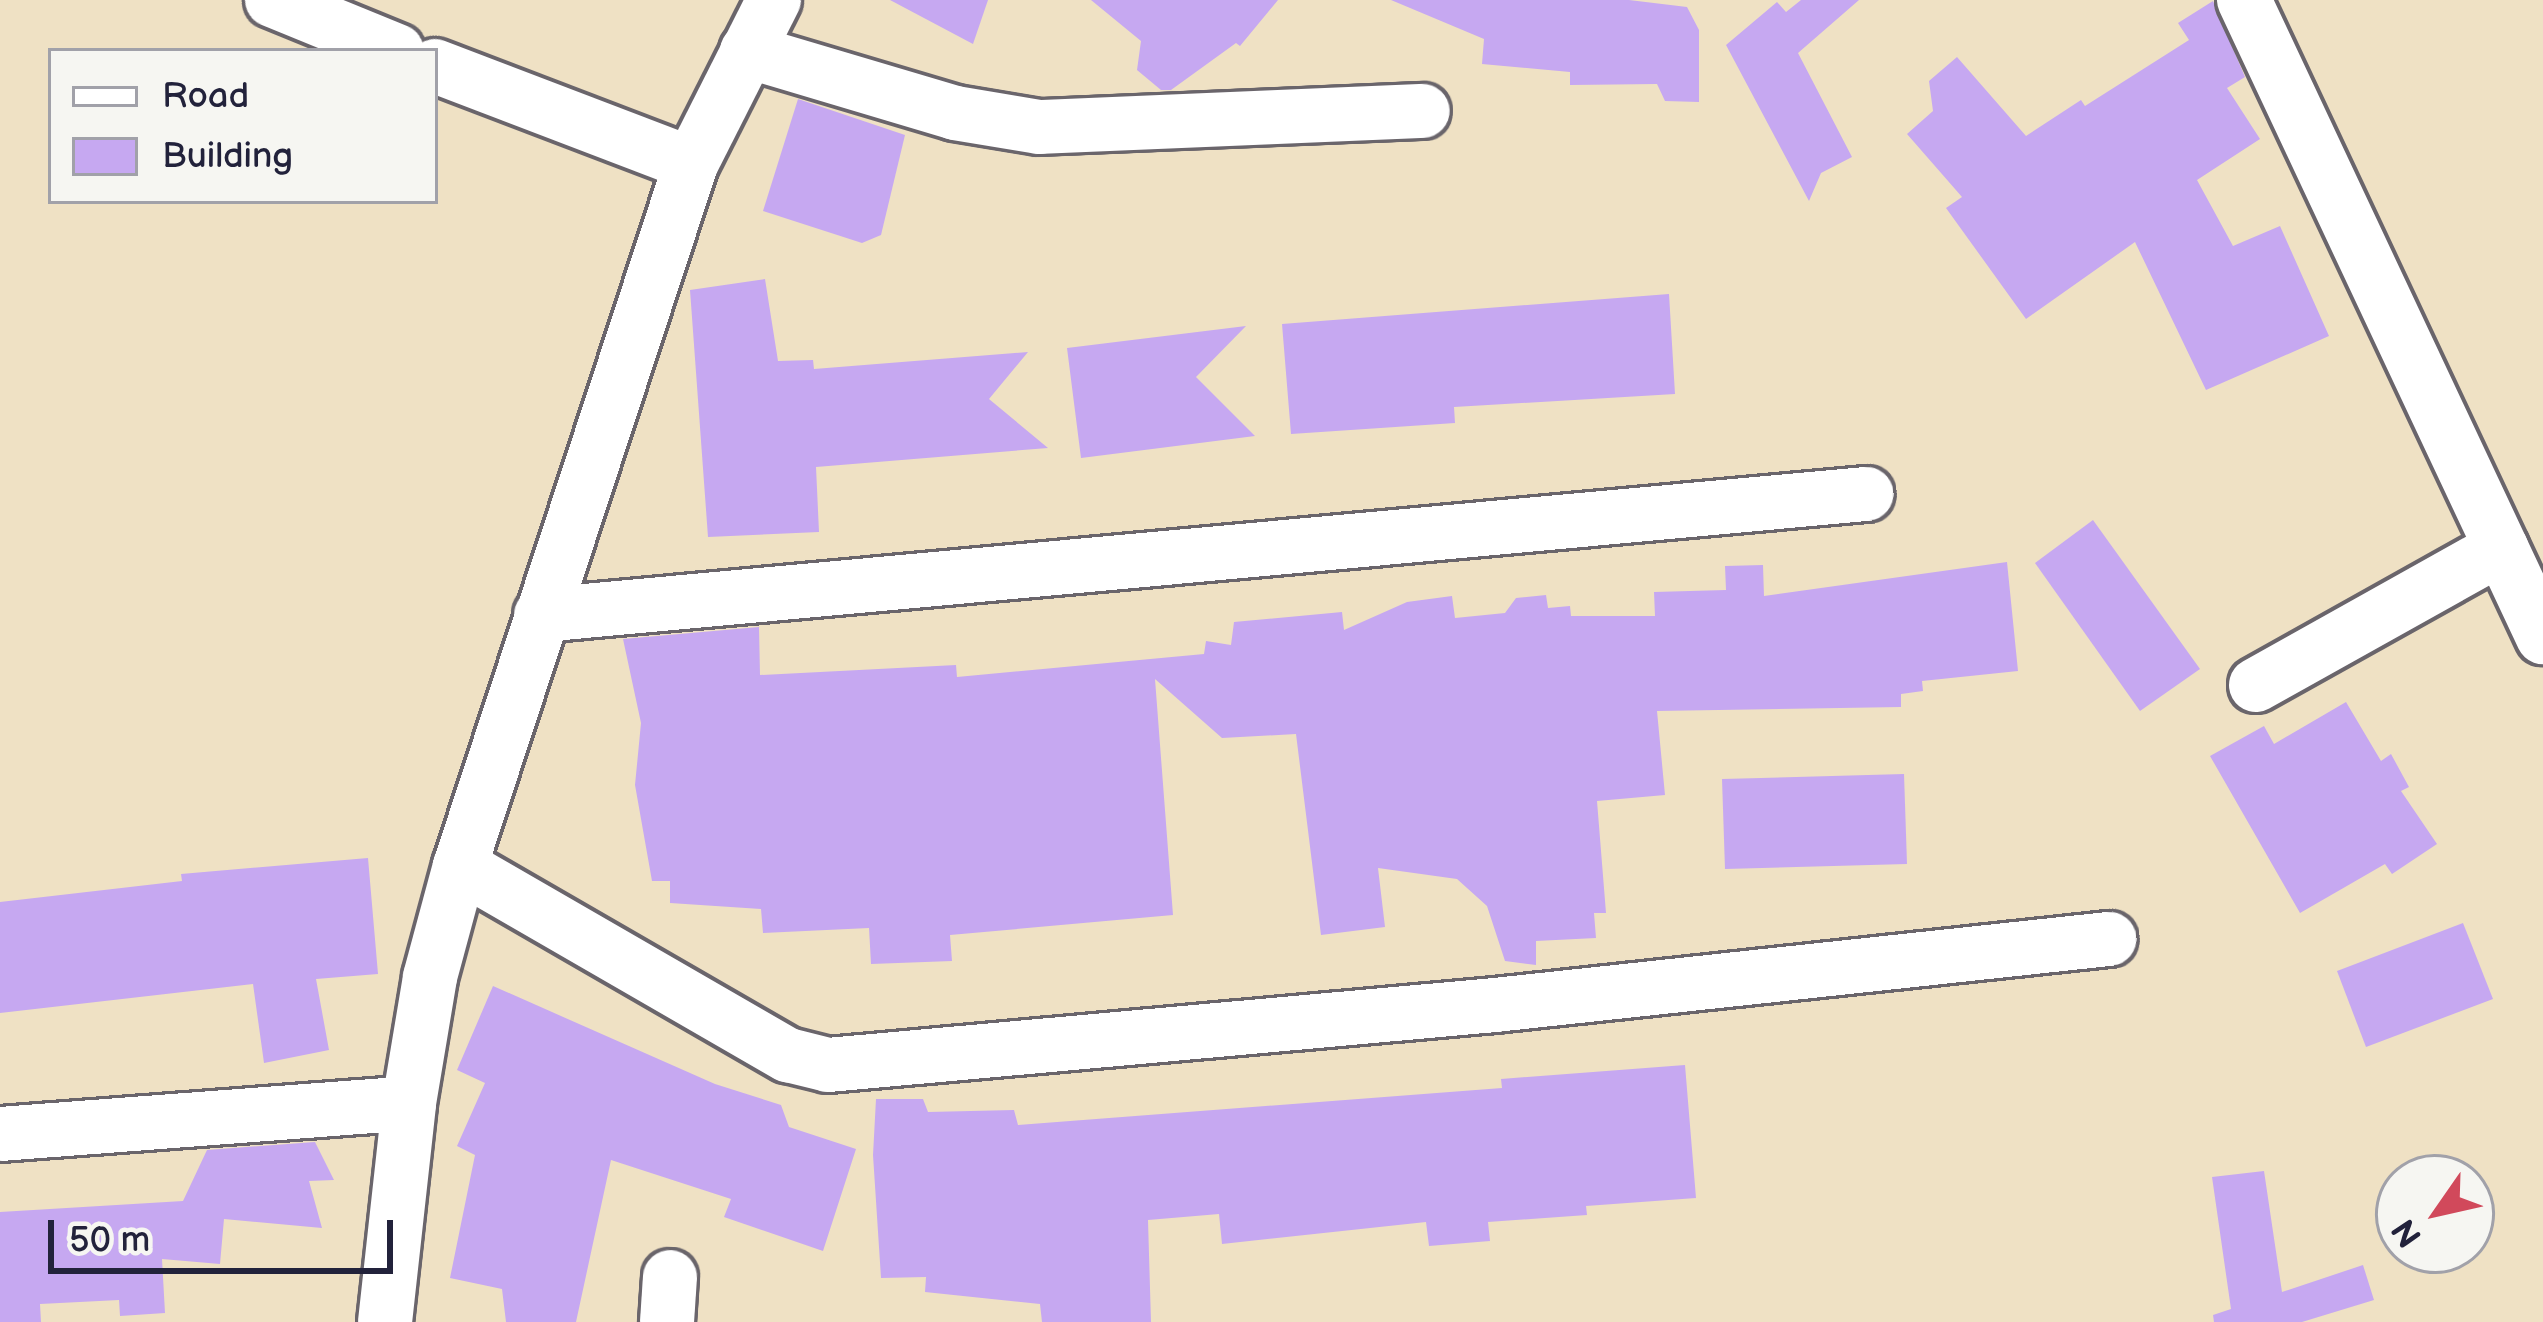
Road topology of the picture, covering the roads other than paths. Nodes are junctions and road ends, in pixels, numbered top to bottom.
1 (272, 0) edge
2 (773, 0) edge
3 (2244, 0) edge
4 (390, 48) edge
5 (747, 51) junction
6 (438, 67) edge
7 (1423, 111) dead end
8 (692, 164) junction
9 (1866, 494) dead end
10 (2501, 548) junction
11 (541, 615) junction
12 (2543, 637) edge
13 (2256, 685) dead end
14 (460, 866) junction
15 (2109, 939) dead end
16 (409, 1103) junction
17 (0, 1134) edge
18 (386, 1322) edge

1 - 4 street
2 - 5 street
3 - 10 street
5 - 7 street
5 - 8 street
6 - 8 street
8 - 11 street
9 - 11 street
10 - 12 street
10 - 13 street
11 - 14 street
14 - 15 street
14 - 16 street
16 - 17 street
16 - 18 street

